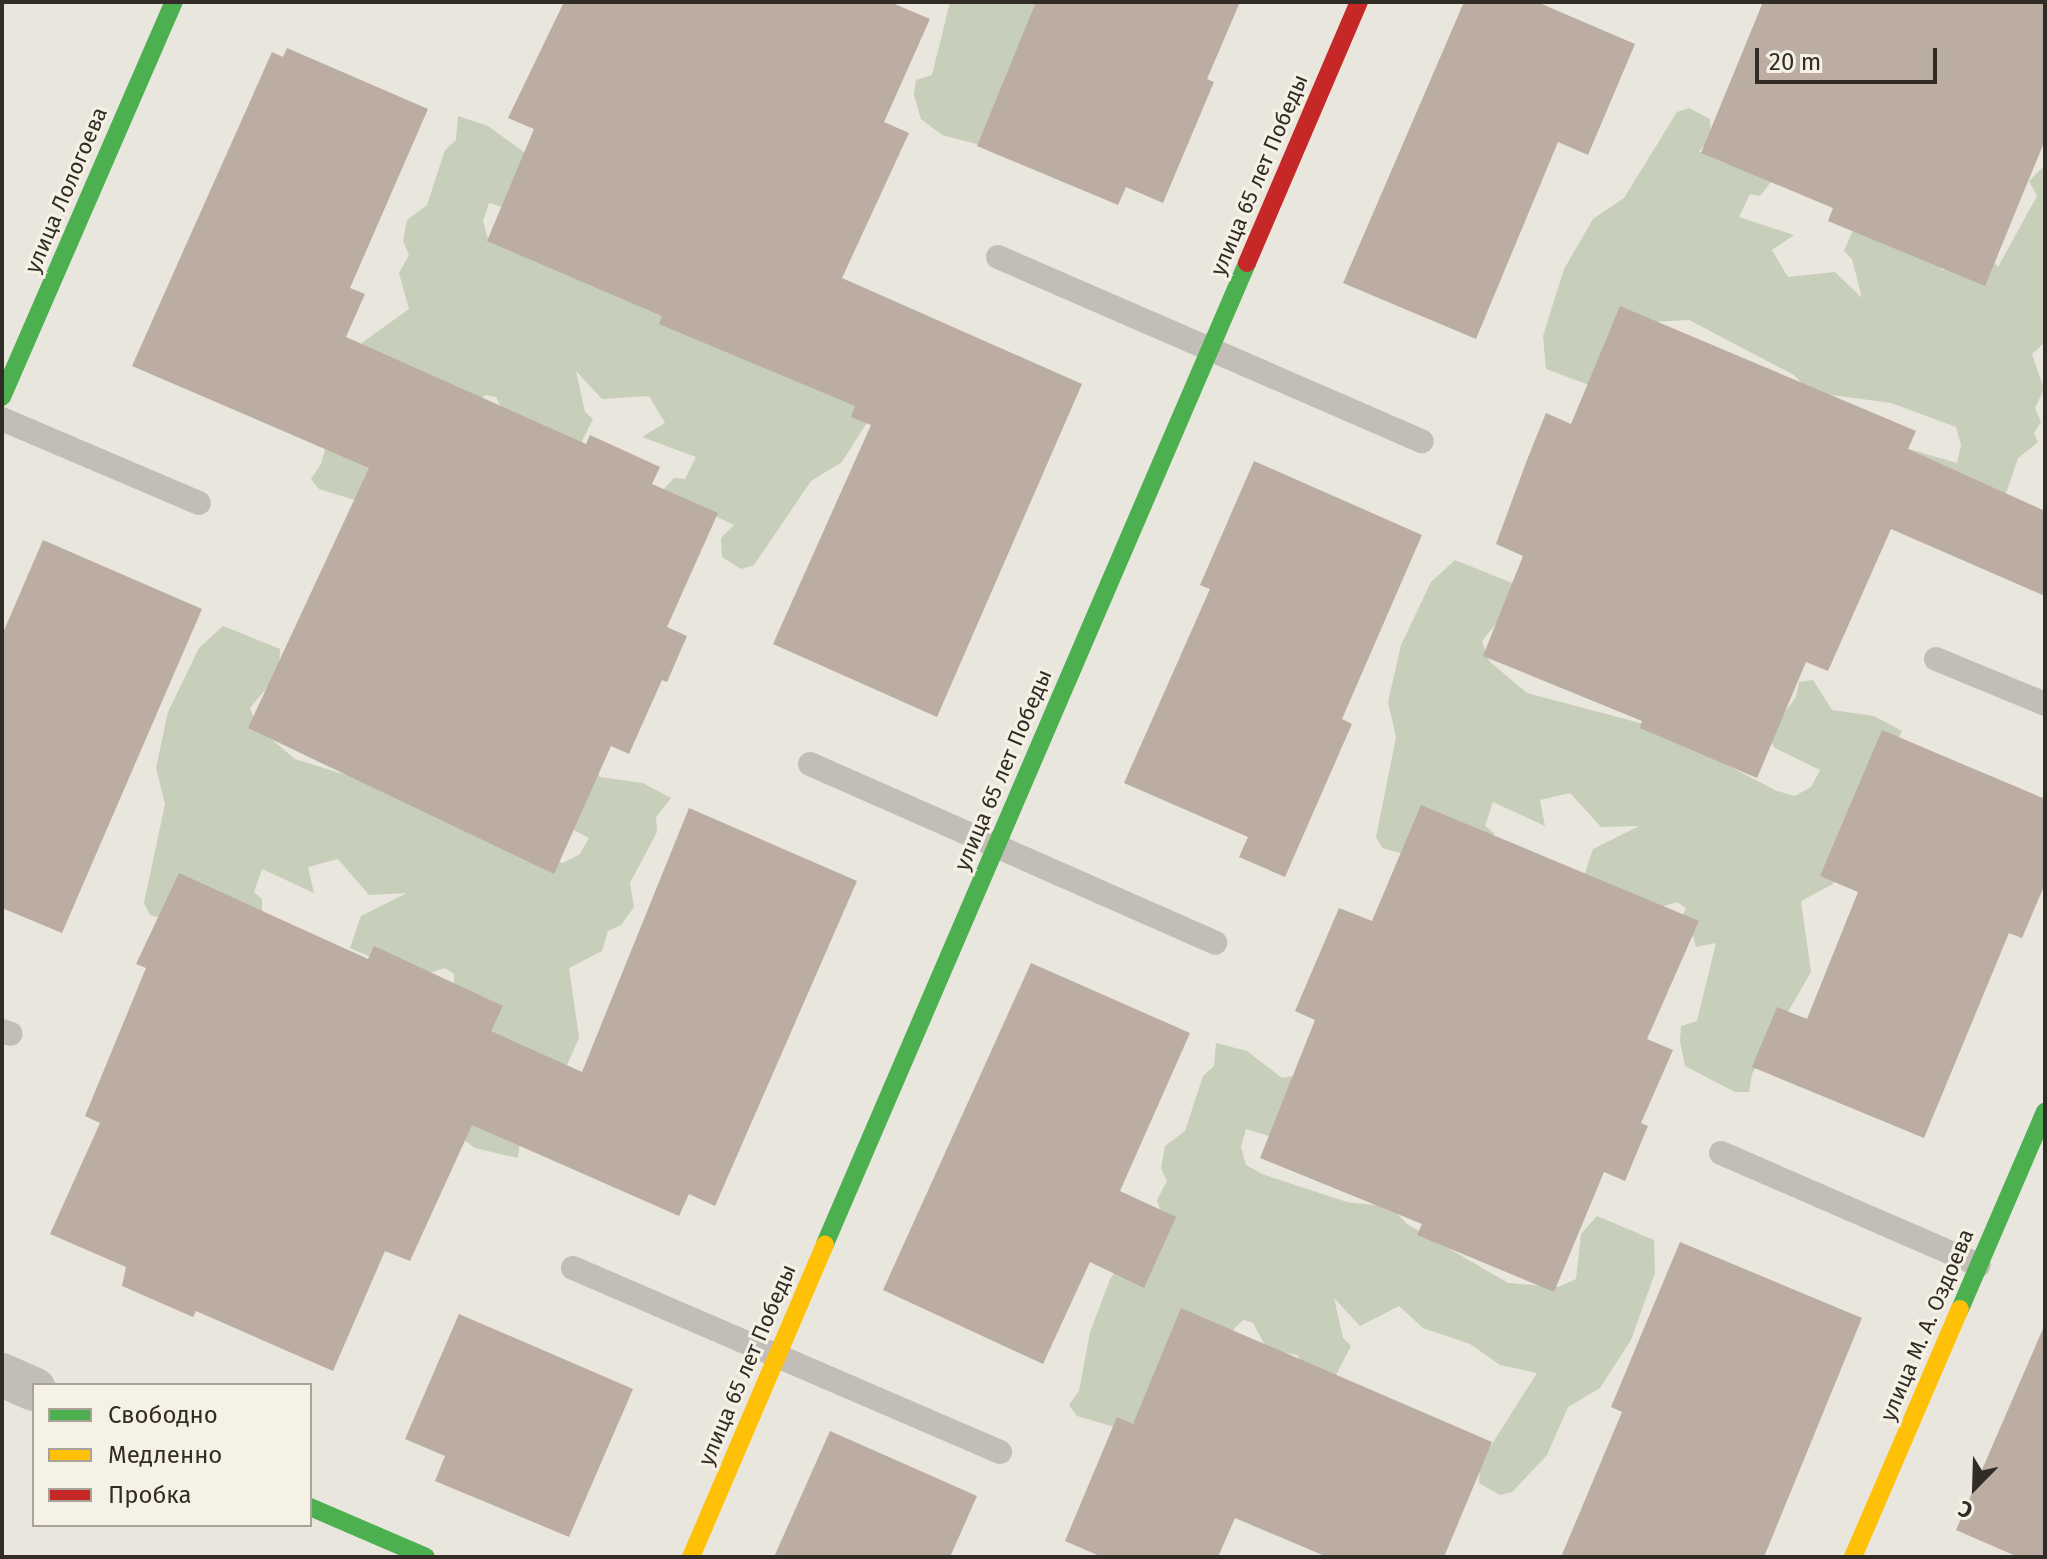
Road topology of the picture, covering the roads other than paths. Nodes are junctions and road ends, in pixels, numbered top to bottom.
1 (174, 2) edge
2 (1359, 2) edge
3 (998, 257) dead end
4 (1210, 349) junction
5 (10, 358) edge
6 (2, 397) edge
7 (2, 419) edge
8 (1422, 441) dead end
9 (199, 503) dead end
10 (1936, 659) dead end
11 (2045, 704) edge
12 (810, 764) dead end
13 (996, 847) junction
14 (1215, 943) dead end
15 (2045, 1112) edge
16 (1721, 1153) dead end
17 (1979, 1265) junction
18 (573, 1268) dead end
19 (778, 1353) junction
20 (2, 1375) edge
21 (32, 1388) edge
22 (1000, 1452) dead end
23 (312, 1508) edge
24 (426, 1557) edge
25 (691, 1557) edge
26 (1853, 1557) edge

1 - 5 street, улица Лологоева
2 - 4 street, улица 65 лет Победы
3 - 4 lane
4 - 8 lane
4 - 13 street, улица 65 лет Победы
5 - 6 street, улица Лологоева
7 - 9 lane
10 - 11 lane
12 - 13 lane
13 - 14 lane
13 - 19 street, улица 65 лет Победы
15 - 17 street, улица М. А. Оздоева
16 - 17 lane
17 - 26 street, улица М. А. Оздоева
18 - 19 lane
19 - 22 lane
19 - 25 street, улица 65 лет Победы
20 - 21 street
23 - 24 street

